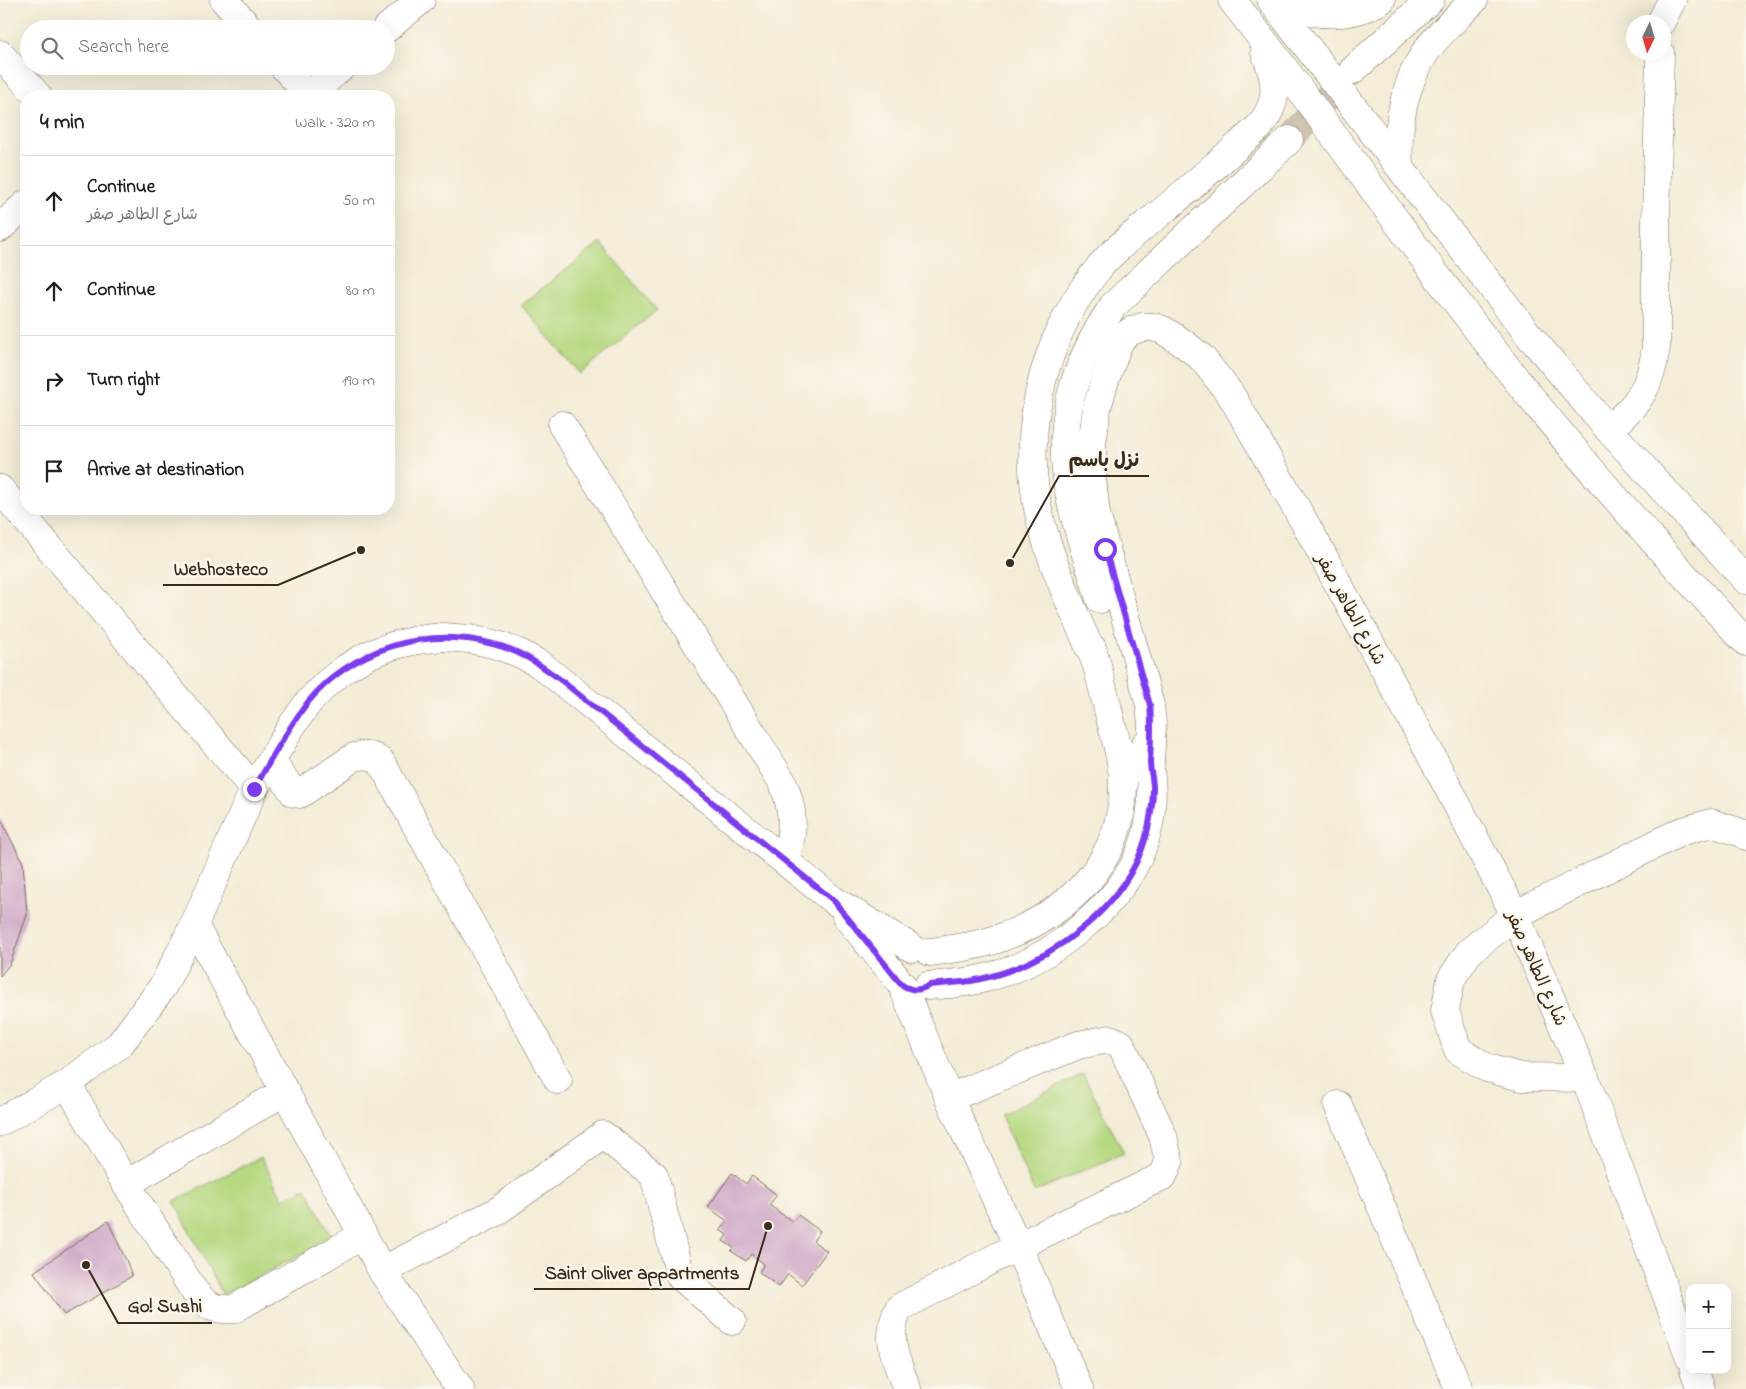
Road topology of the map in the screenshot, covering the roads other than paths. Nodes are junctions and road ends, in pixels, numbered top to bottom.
1 (224, 0) edge
2 (421, 0) edge
3 (1232, 0) edge
4 (1272, 0) edge
5 (1276, 0) edge
6 (1381, 0) edge
7 (1430, 0) edge
8 (1474, 0) edge
9 (1672, 0) edge
10 (1664, 15) edge
11 (242, 20) edge
12 (395, 22) edge
13 (1257, 32) junction
14 (0, 54) edge
15 (1660, 60) edge
16 (1353, 70) tunnel mouth
17 (291, 75) edge
18 (332, 75) edge
19 (33, 90) edge
20 (305, 90) edge
21 (315, 90) edge
22 (1289, 140) tunnel mouth
23 (1399, 166) junction
24 (20, 210) edge
25 (0, 228) edge
26 (1067, 420) junction
27 (562, 425) dead end
28 (1608, 429) junction
29 (0, 489) edge
30 (20, 513) edge
31 (22, 515) edge
32 (1746, 580) edge
33 (1746, 642) edge
34 (1097, 665) junction
35 (271, 761) junction
36 (1150, 763) junction
37 (254, 789) junction
38 (1746, 836) edge
39 (784, 860) junction
40 (833, 900) junction
41 (1515, 915) junction
42 (194, 925) junction
43 (921, 950) junction
44 (909, 983) junction
45 (1585, 1078) junction
46 (558, 1080) dead end
47 (67, 1084) junction
48 (284, 1092) junction
49 (950, 1098) junction
50 (1338, 1105) dead end
51 (0, 1122) edge
52 (126, 1184) junction
53 (363, 1235) junction
54 (1018, 1246) junction
55 (382, 1271) junction
56 (732, 1320) dead end
57 (1686, 1347) edge
58 (1695, 1374) edge
59 (460, 1389) edge
60 (907, 1389) edge
61 (1079, 1389) edge
62 (1459, 1389) edge
63 (1701, 1389) edge

1 - 11 street
2 - 12 street
3 - 13 street
4 - 23 street
5 - 6 street
7 - 16 street
8 - 23 street
9 - 10 street
13 - 33 street
13 - 34 street
14 - 19 street
15 - 28 street
17 - 20 street
18 - 21 street
22 - 26 street
23 - 28 street
24 - 25 street
26 - 34 street
26 - 36 street
27 - 39 street
28 - 32 street
29 - 30 street
31 - 37 street
34 - 43 street
35 - 37 street
35 - 39 street
35 - 46 street
36 - 41 street, شارع الطاهر صفر
36 - 44 street
37 - 42 street
38 - 41 street
39 - 40 street
40 - 43 street
40 - 44 street
41 - 45 street, شارع الطاهر صفر
41 - 45 street
42 - 47 street
42 - 48 street
43 - 44 street
43 - 44 street
44 - 49 street
45 - 57 street, شارع الطاهر صفر
47 - 51 street
47 - 52 street
48 - 52 street
48 - 53 street
49 - 54 street
49 - 54 street
50 - 62 street
52 - 53 street
53 - 55 street
54 - 60 street
54 - 61 street
55 - 56 street
55 - 59 street
58 - 63 street

